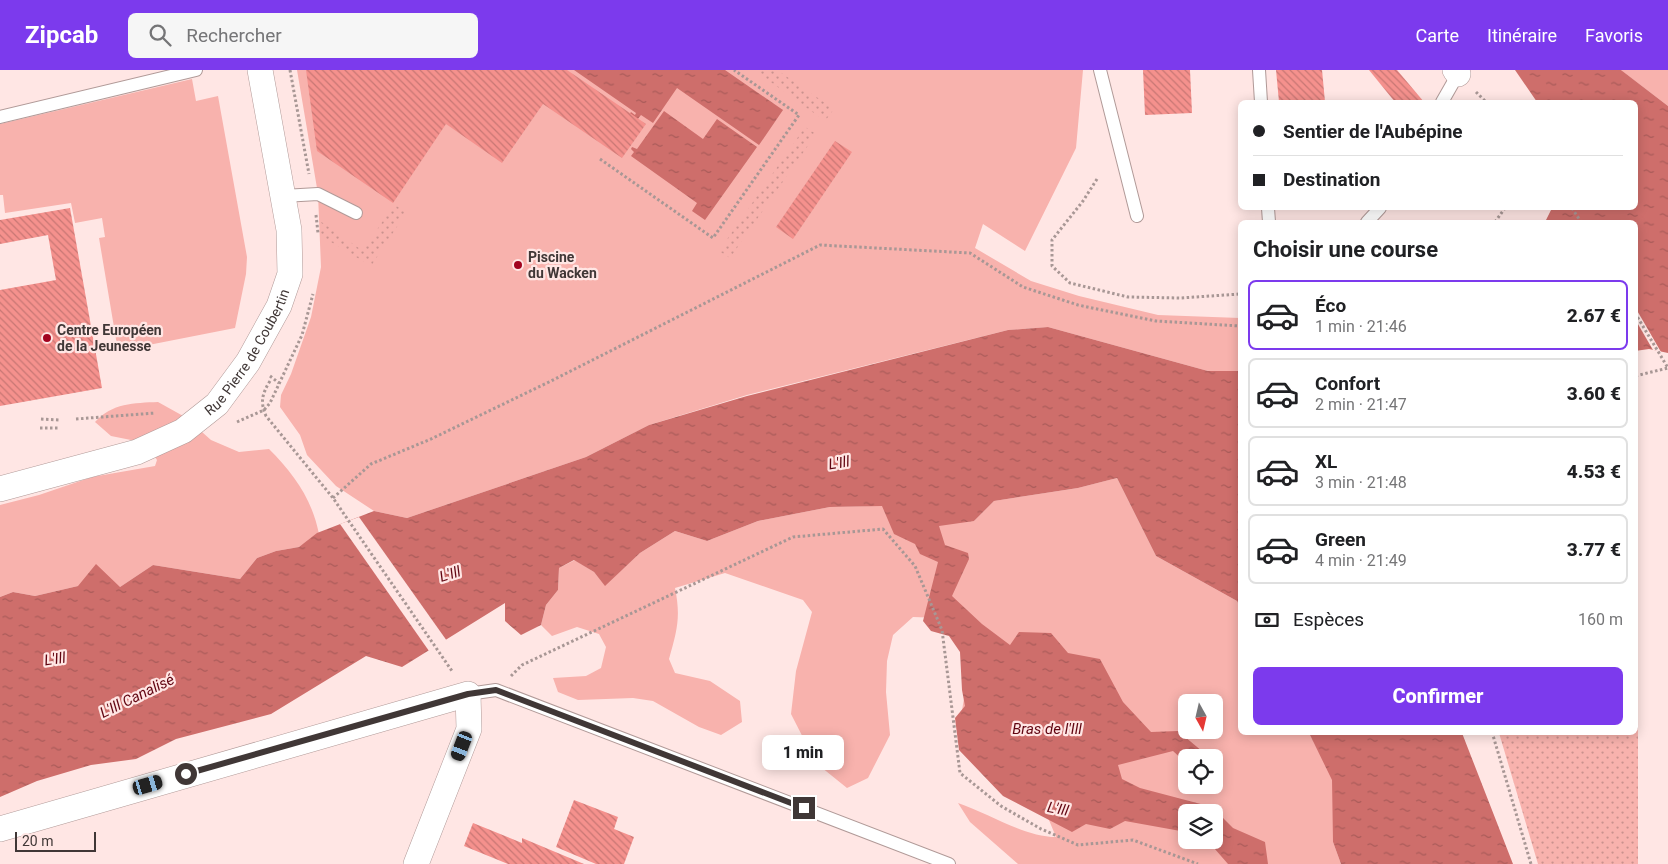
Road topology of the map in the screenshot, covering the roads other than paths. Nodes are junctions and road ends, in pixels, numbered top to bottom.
1 (196, 70) edge
2 (260, 70) edge
3 (1100, 70) edge
4 (1259, 70) edge
5 (1456, 72) edge
6 (1262, 100) edge
7 (1443, 100) edge
8 (0, 117) edge
9 (283, 196) junction
10 (1378, 210) edge
11 (356, 213) dead end
12 (1137, 216) dead end
13 (1369, 220) edge
14 (0, 489) edge
15 (462, 684) junction
16 (0, 829) edge
17 (416, 864) edge
18 (948, 864) edge

1 - 8 lane
2 - 9 street, Rue Pierre de Coubertin
3 - 12 lane
4 - 6 lane
5 - 7 lane
9 - 11 lane
9 - 14 street, Rue Pierre de Coubertin
10 - 13 lane
15 - 16 street
15 - 17 street
15 - 18 lane

